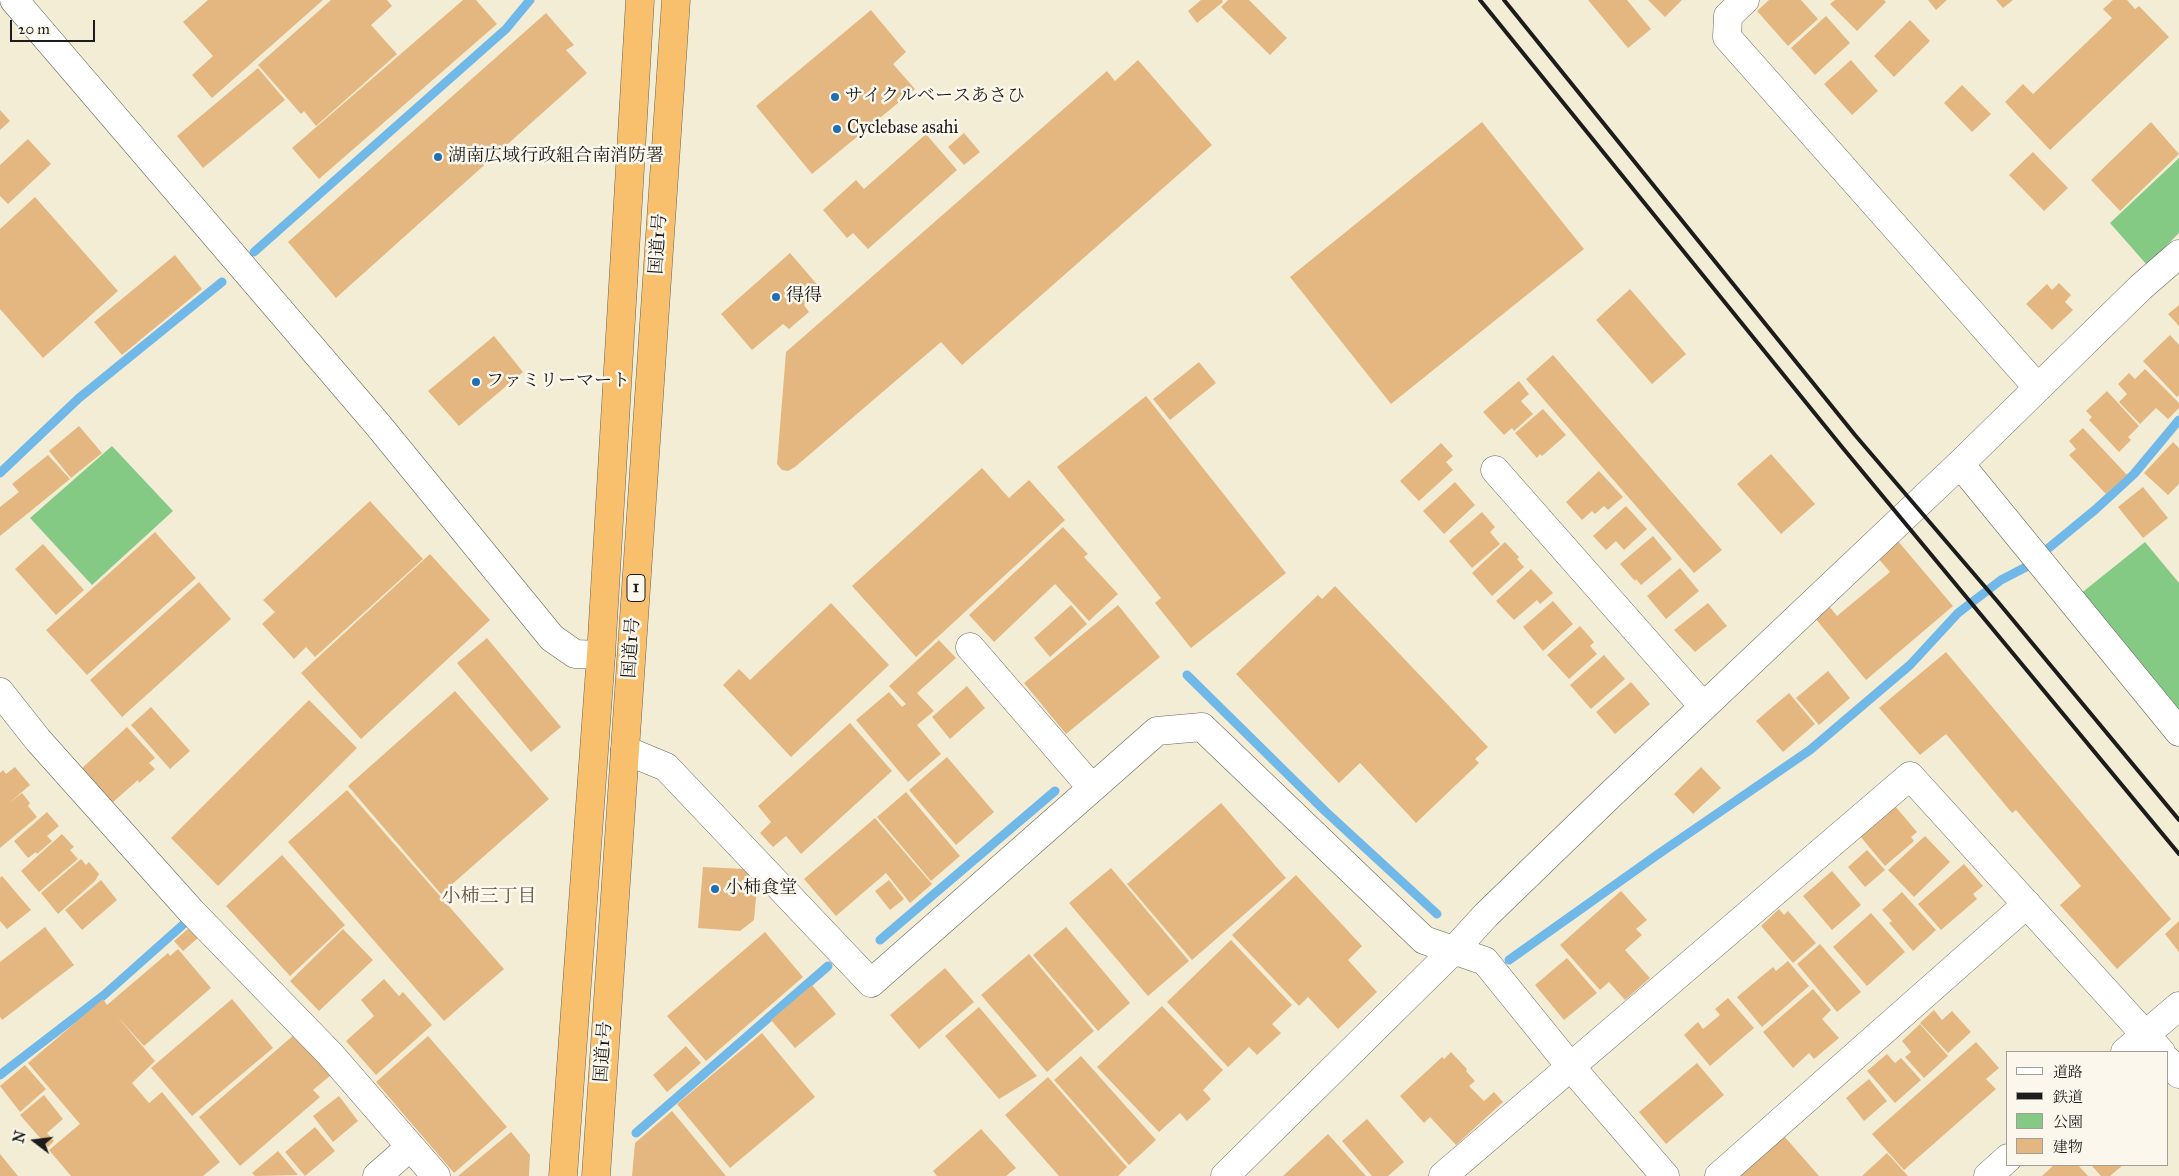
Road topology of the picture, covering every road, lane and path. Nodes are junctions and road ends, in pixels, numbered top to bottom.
1 (14, 0) edge
2 (640, 0) edge
3 (676, 0) edge
4 (1745, 0) edge
5 (2179, 254) edge
6 (2038, 388) junction
7 (1960, 464) junction
8 (1495, 470) dead end
9 (970, 647) dead end
10 (600, 655) junction
11 (0, 692) edge
12 (1703, 706) junction
13 (2179, 732) edge
14 (625, 750) junction
15 (1092, 788) junction
16 (2027, 904) junction
17 (1454, 950) junction
18 (2179, 1006) edge
19 (2153, 1043) edge
20 (2129, 1051) edge
21 (2169, 1062) edge
22 (1570, 1066) junction
23 (2179, 1074) edge
24 (410, 1147) junction
25 (2006, 1160) edge
26 (377, 1176) edge
27 (436, 1176) edge
28 (563, 1176) edge
29 (596, 1176) edge
30 (1225, 1176) edge
31 (1443, 1176) edge
32 (1665, 1176) edge
33 (1719, 1176) edge
34 (1988, 1176) edge

1 - 10 street
2 - 10 highway, 国道1号 / 1
3 - 14 highway, 国道1号 / 1
4 - 6 street
5 - 6 street
6 - 7 street
7 - 12 street
7 - 13 street
8 - 12 street
9 - 15 street
10 - 28 highway, 国道1号 / 1
11 - 24 street
12 - 17 street
14 - 15 street
14 - 29 highway, 国道1号 / 1
15 - 17 street
16 - 19 street
16 - 22 street
16 - 33 street
17 - 22 street
17 - 30 street
18 - 19 street
19 - 20 street
21 - 23 street
22 - 31 street
22 - 32 street
24 - 26 street
24 - 27 street
25 - 34 street

